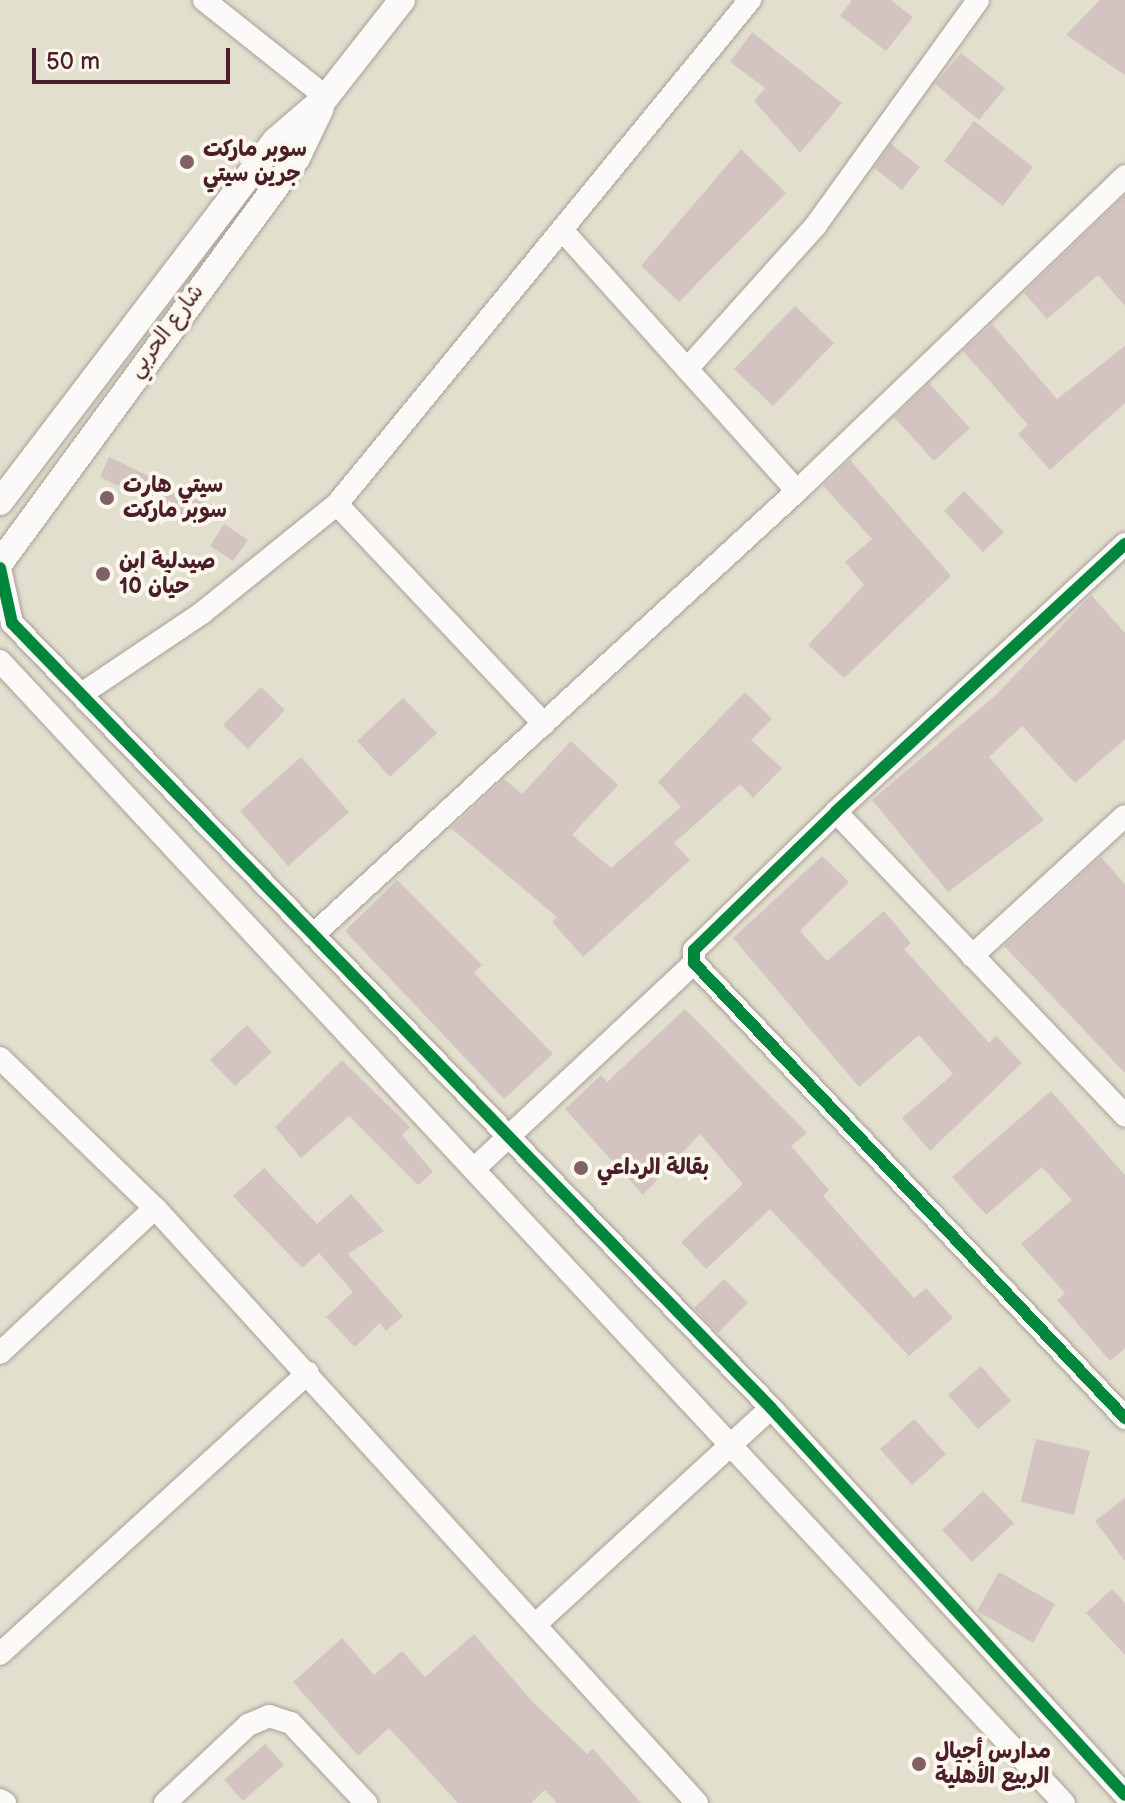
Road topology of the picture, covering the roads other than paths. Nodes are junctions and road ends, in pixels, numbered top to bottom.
1 (204, 0) edge
2 (402, 0) edge
3 (750, 0) edge
4 (978, 0) edge
5 (326, 97) junction
6 (1125, 176) edge
7 (562, 230) junction
8 (687, 369) junction
9 (797, 491) junction
10 (0, 502) edge
11 (337, 504) junction
12 (1120, 558) edge
13 (0, 565) edge
14 (6, 625) edge
15 (0, 661) edge
16 (83, 693) junction
17 (544, 724) junction
18 (836, 812) junction
19 (1122, 826) edge
20 (313, 935) junction
21 (972, 956) junction
22 (694, 963) junction
23 (0, 1058) edge
24 (1125, 1116) edge
25 (509, 1136) junction
26 (474, 1169) junction
27 (155, 1208) junction
28 (0, 1353) edge
29 (308, 1373) junction
30 (771, 1408) junction
31 (1125, 1418) edge
32 (734, 1442) junction
33 (536, 1624) junction
34 (0, 1654) edge
35 (1125, 1795) edge
36 (165, 1803) edge
37 (366, 1803) edge
38 (697, 1803) edge
39 (1064, 1803) edge

1 - 5 street
2 - 5 street, شارع الحربي
3 - 7 street
4 - 8 street
5 - 10 street, شارع الحربي
5 - 13 street, شارع الحربي
6 - 9 street
7 - 8 street
7 - 11 street
8 - 9 street
9 - 17 street
11 - 16 street
11 - 17 street
12 - 18 street
13 - 14 street
14 - 16 street
15 - 26 street
16 - 20 street
17 - 20 street
18 - 21 street
18 - 22 street
19 - 21 street
20 - 25 street
21 - 24 street
22 - 25 street
22 - 31 street
23 - 27 street
25 - 26 street
25 - 30 street
26 - 32 street
27 - 28 street
27 - 29 street
29 - 33 street
29 - 34 street
30 - 32 street
30 - 35 street
32 - 33 street
32 - 39 street
33 - 38 street
36 - 37 street

